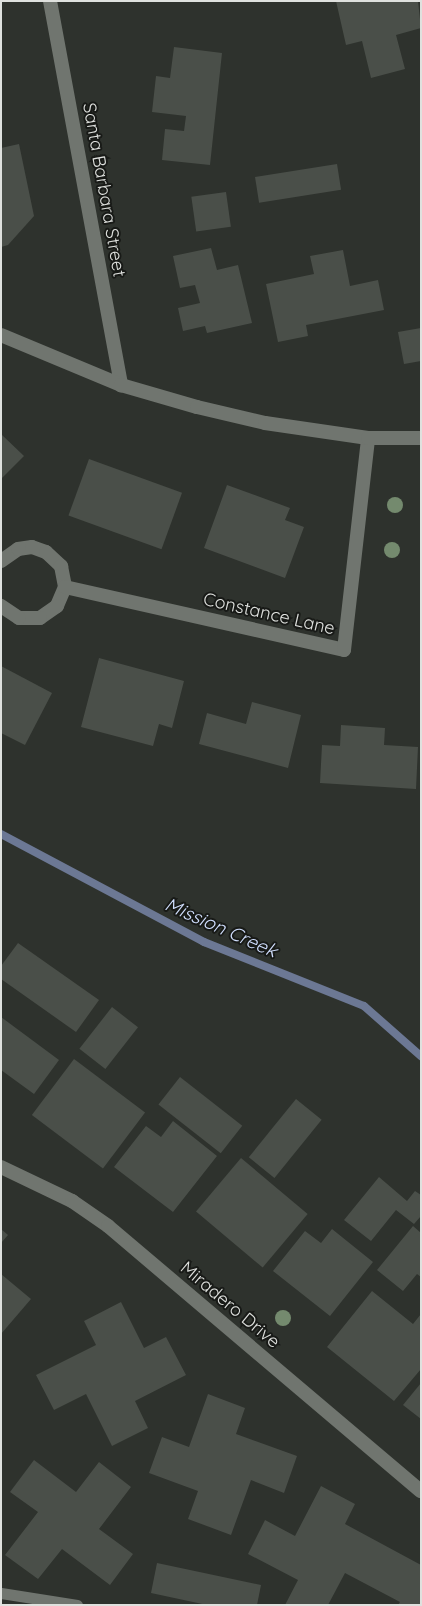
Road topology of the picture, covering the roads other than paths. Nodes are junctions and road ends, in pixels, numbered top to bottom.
1 (50, 1) edge
2 (1, 335) edge
3 (121, 384) junction
4 (368, 438) junction
5 (421, 438) edge
6 (1, 561) edge
7 (65, 587) junction
8 (1, 606) edge
9 (1, 1168) edge
10 (421, 1491) edge
11 (1, 1593) edge
12 (77, 1605) edge

1 - 3 street, Santa Barbara Street
2 - 3 street
3 - 4 street
4 - 5 street
4 - 7 street, Constance Lane
6 - 7 street
7 - 8 street
9 - 10 street, Miradero Drive
11 - 12 lane

